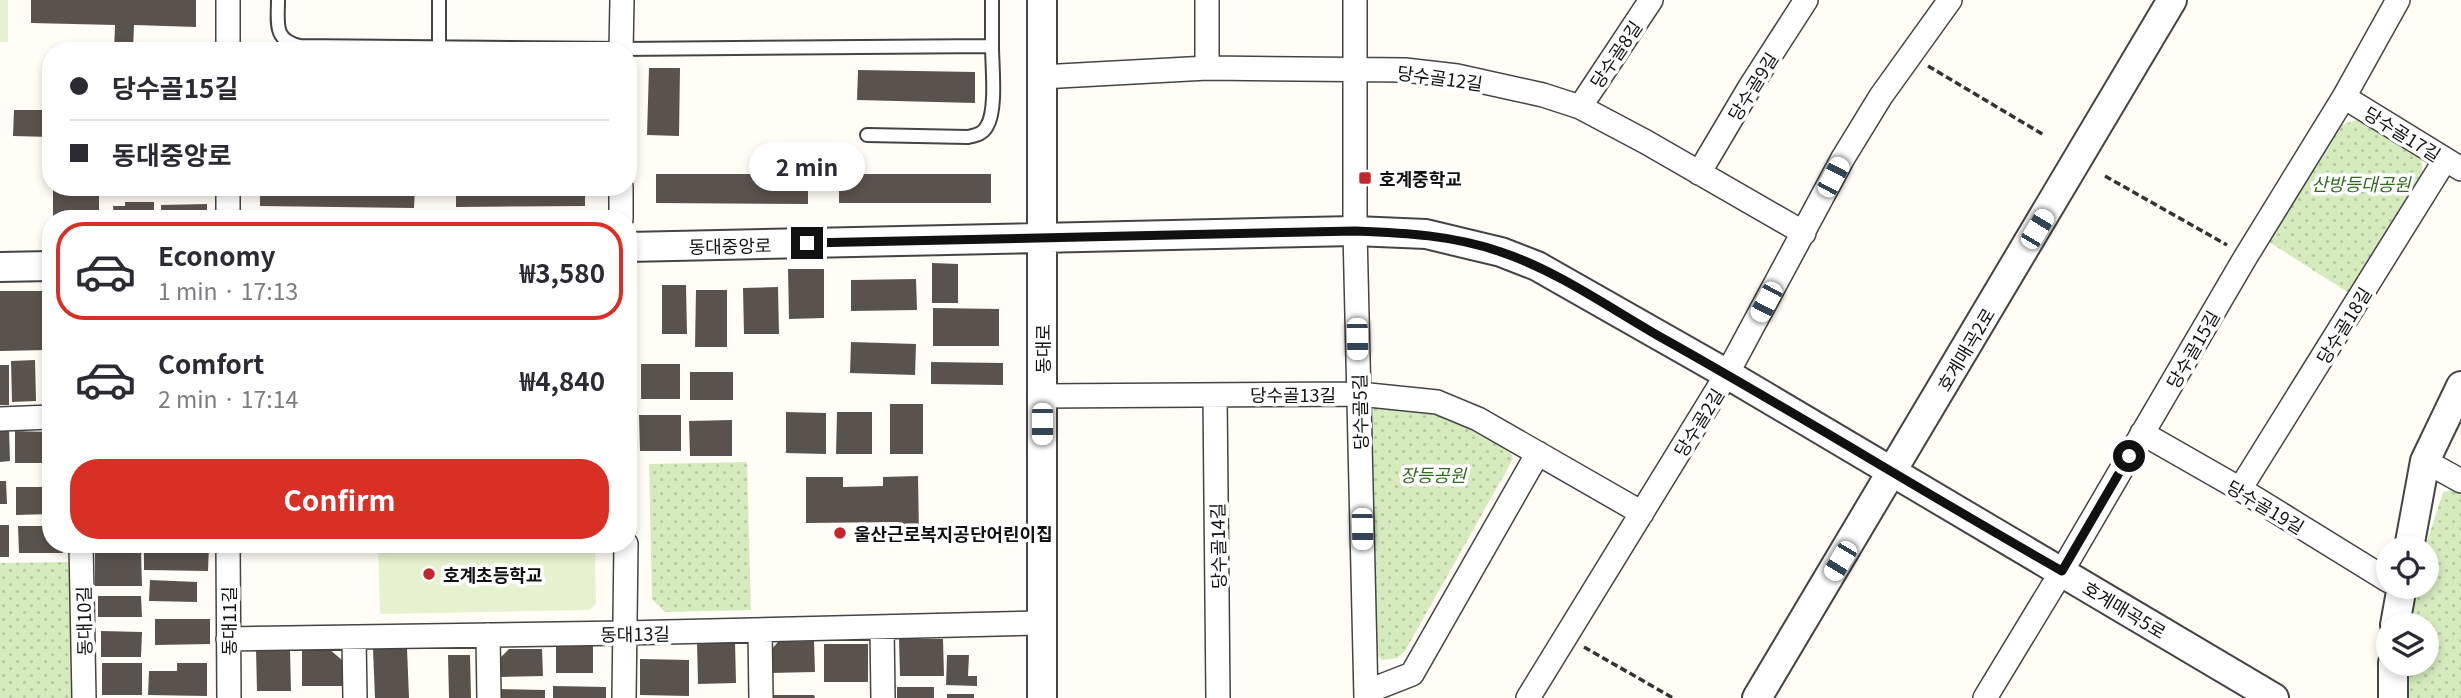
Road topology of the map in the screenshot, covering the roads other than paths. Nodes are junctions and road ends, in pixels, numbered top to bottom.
1 (228, 0) edge
2 (278, 0) edge
3 (439, 0) edge
4 (622, 0) edge
5 (992, 0) edge
6 (1042, 0) edge
7 (1207, 0) edge
8 (1355, 0) edge
9 (1651, 0) edge
10 (1806, 0) edge
11 (1950, 0) edge
12 (2172, 0) edge
13 (2398, 0) edge
14 (228, 42) edge
15 (286, 42) edge
16 (439, 42) edge
17 (621, 42) edge
18 (992, 47) junction
19 (637, 50) edge
20 (1207, 68) junction
21 (1354, 69) junction
22 (1041, 77) junction
23 (2344, 97) junction
24 (1580, 107) junction
25 (867, 135) dead end
26 (2453, 164) edge
27 (1699, 173) junction
28 (1355, 231) junction
29 (1804, 233) junction
30 (1041, 238) junction
31 (637, 247) edge
32 (42, 265) edge
33 (0, 267) edge
34 (1727, 374) junction
35 (2461, 386) edge
36 (1359, 394) junction
37 (1215, 395) junction
38 (1042, 396) junction
39 (42, 418) edge
40 (0, 419) edge
41 (2142, 433) junction
42 (1538, 453) junction
43 (2425, 461) junction
44 (1892, 473) junction
45 (2461, 481) edge
46 (2240, 489) junction
47 (1642, 513) junction
48 (2411, 536) edge
49 (81, 553) edge
50 (228, 553) edge
51 (626, 553) edge
52 (2062, 571) junction
53 (2376, 573) edge
54 (1041, 623) junction
55 (882, 627) junction
56 (760, 630) junction
57 (624, 633) junction
58 (488, 635) junction
59 (354, 638) junction
60 (229, 639) junction
61 (2393, 676) edge
62 (1366, 695) edge
63 (84, 698) edge
64 (229, 698) edge
65 (355, 698) edge
66 (489, 698) edge
67 (624, 698) edge
68 (761, 698) edge
69 (883, 698) edge
70 (1041, 698) edge
71 (1218, 698) edge
72 (1528, 698) edge
73 (1758, 698) edge
74 (1985, 698) edge
75 (2274, 698) edge
76 (2393, 698) edge

1 - 14 street
2 - 15 lane
3 - 16 lane
4 - 17 street
5 - 18 lane
6 - 22 street, 동대로
7 - 20 street
8 - 21 street, 당수골5길
9 - 24 street, 당수골8길
10 - 27 street, 당수골9길
11 - 29 street, 당수골2길
12 - 44 street, 호계매곡2로
13 - 23 street, 당수골15길
18 - 19 lane
18 - 25 lane
20 - 21 street, 당수골12길
20 - 22 street, 당수골12길
21 - 24 street, 당수골12길
21 - 28 street, 당수골5길
22 - 30 street, 동대로
23 - 26 street, 당수골17길
23 - 41 street, 당수골15길
24 - 27 street, 당수골12길
26 - 46 street, 당수골18길
27 - 29 street, 당수골12길
28 - 30 street, 호계매곡5로
28 - 34 street, 호계매곡5로
28 - 36 street, 당수골5길
29 - 34 street, 당수골2길
30 - 31 street, 동대중앙로
30 - 38 street, 동대로
32 - 33 street
34 - 44 street, 호계매곡5로
34 - 47 street, 당수골2길
35 - 43 street
36 - 37 street, 당수골13길
36 - 42 street, 당수골13길
36 - 62 street, 당수골5길
37 - 38 street, 당수골13길
37 - 71 street, 당수골14길
38 - 54 street, 동대로
39 - 40 street
41 - 46 street, 당수골19길
41 - 52 street, 당수골15길
42 - 47 street, 당수골13길
42 - 62 street
43 - 45 street
43 - 48 street
44 - 52 street, 호계매곡5로
44 - 73 street, 호계매곡2로
46 - 53 street, 당수골19길
47 - 72 street, 당수골2길
49 - 63 street, 동대10길
50 - 60 street, 동대11길
51 - 57 street
52 - 74 street, 당수골15길
52 - 75 street, 호계매곡5로
54 - 55 street, 동대13길
54 - 70 street, 동대로
55 - 56 street, 동대13길
55 - 69 street
56 - 57 street, 동대13길
56 - 68 street
57 - 58 street, 동대13길
57 - 67 street
58 - 59 street, 동대13길
58 - 66 street
59 - 60 street, 동대13길
59 - 65 street
60 - 64 street, 동대11길
61 - 76 street

